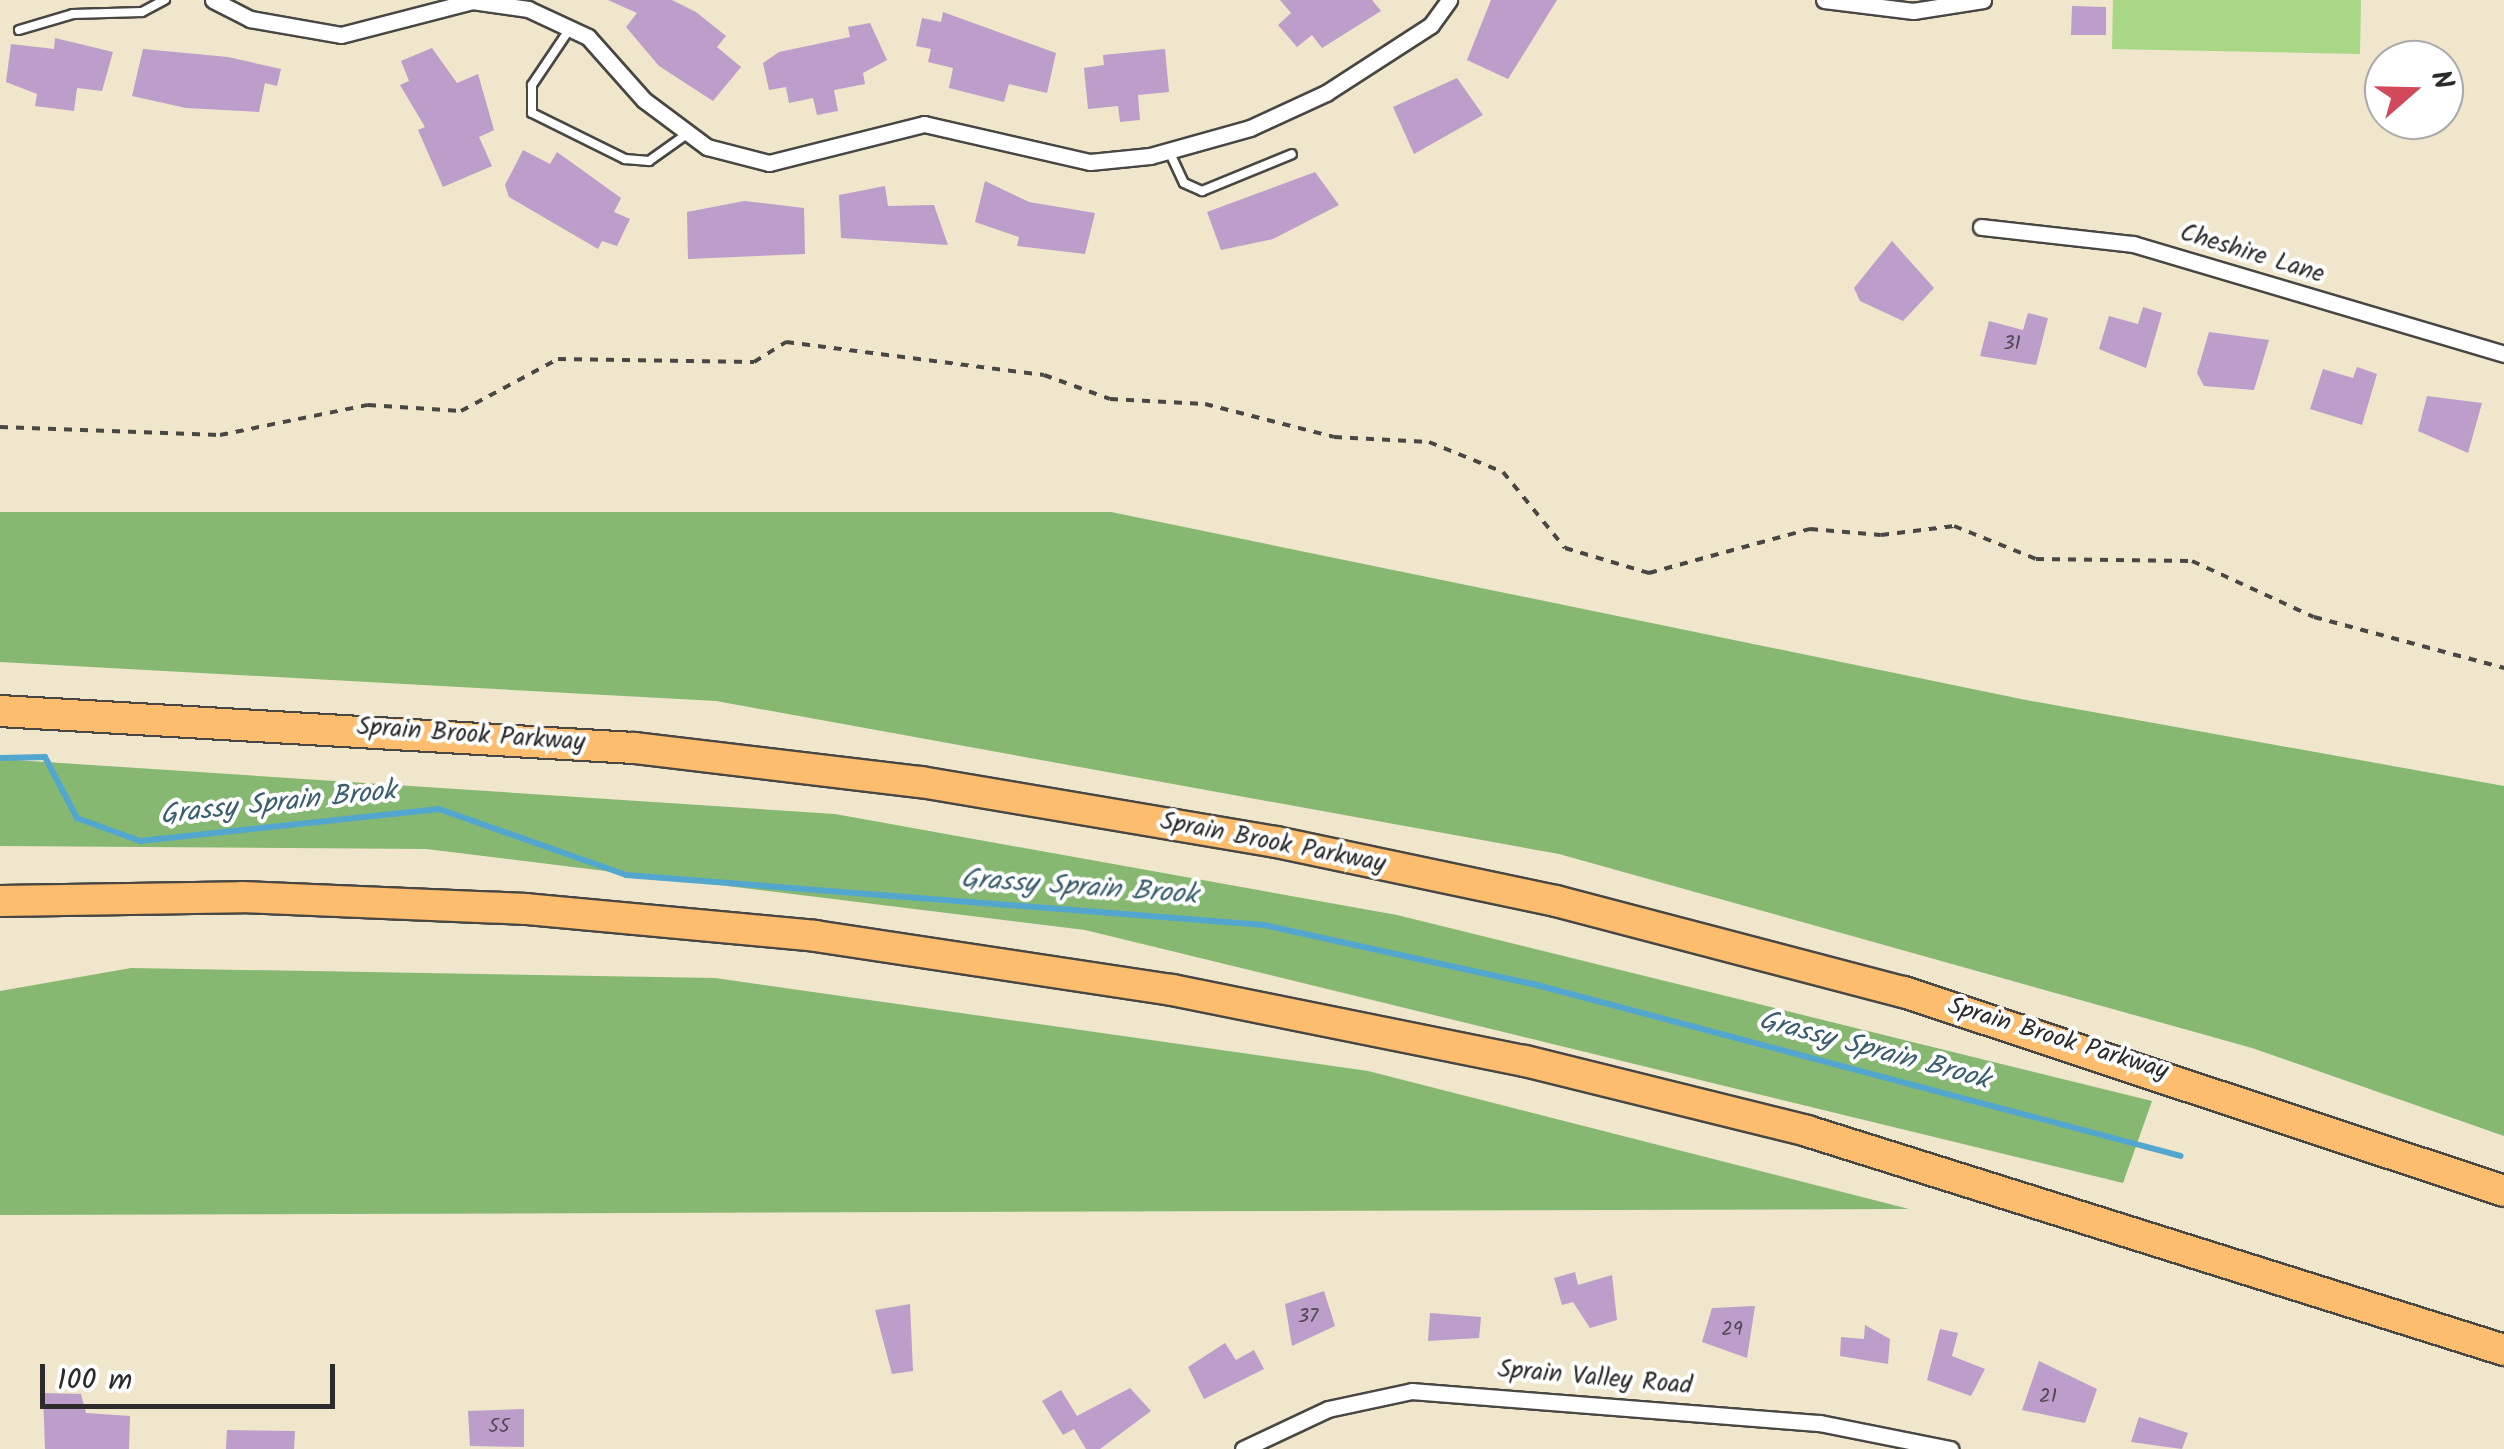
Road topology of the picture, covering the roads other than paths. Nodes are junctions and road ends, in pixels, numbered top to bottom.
1 (164, 0) edge
2 (213, 0) edge
3 (1450, 0) edge
4 (1824, 0) edge
5 (1983, 0) edge
6 (571, 27) junction
7 (18, 30) dead end
8 (688, 134) junction
9 (1169, 151) junction
10 (1292, 154) dead end
11 (1982, 227) dead end
12 (2504, 354) edge
13 (0, 708) edge
14 (55, 899) junction
15 (0, 900) edge
16 (0, 912) edge
17 (2504, 1191) edge
18 (2504, 1350) edge
19 (1243, 1449) edge
20 (1950, 1449) edge

1 - 7 lane
2 - 6 street
3 - 9 street
4 - 5 street
6 - 8 street
6 - 8 lane
8 - 9 street
9 - 10 lane
11 - 12 street, Cheshire Lane
13 - 17 highway, Sprain Brook Parkway
14 - 15 highway
14 - 16 highway
14 - 18 highway
19 - 20 street, Sprain Valley Road

